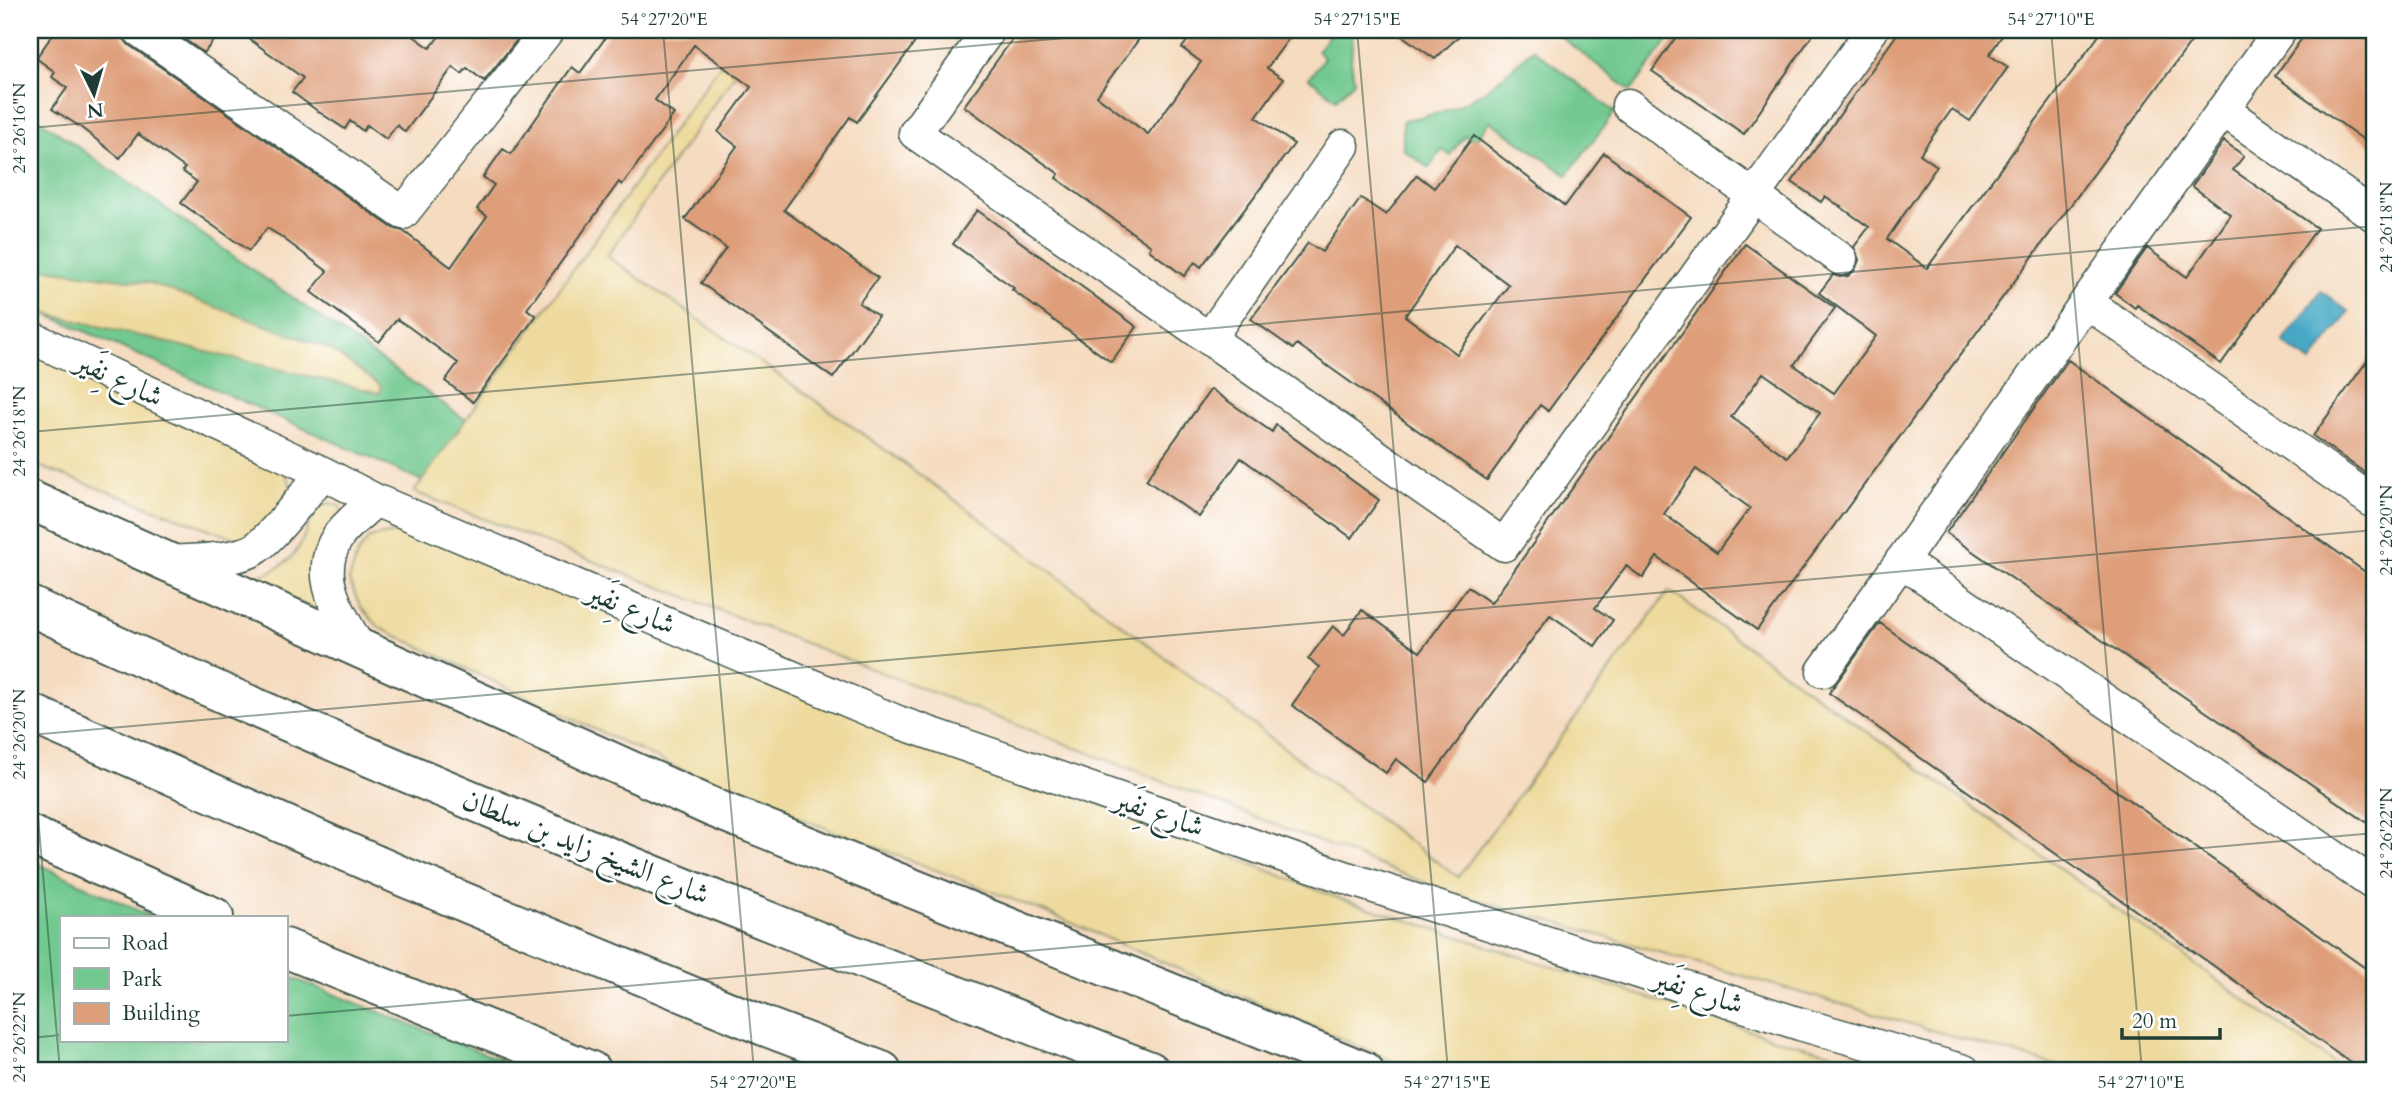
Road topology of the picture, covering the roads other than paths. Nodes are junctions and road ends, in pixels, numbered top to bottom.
1 (139, 30) edge
2 (548, 30) edge
3 (989, 30) edge
4 (1872, 30) edge
5 (2280, 30) edge
6 (1628, 105) dead end
7 (2223, 110) junction
8 (1343, 146) dead end
9 (1753, 195) junction
10 (2375, 216) edge
11 (1841, 259) dead end
12 (2086, 302) junction
13 (30, 337) edge
14 (1209, 339) junction
15 (323, 473) junction
16 (30, 500) edge
17 (375, 500) junction
18 (2375, 503) edge
19 (1901, 561) junction
20 (168, 562) junction
21 (30, 606) edge
22 (359, 648) junction
23 (1823, 671) dead end
24 (30, 713) edge
25 (30, 835) edge
26 (2375, 885) edge
27 (212, 916) edge
28 (287, 949) edge
29 (591, 1071) edge
30 (882, 1071) edge
31 (1150, 1071) edge
32 (1364, 1071) edge
33 (1964, 1071) edge

1 - 2 street
3 - 14 street
4 - 9 street
5 - 7 street
6 - 9 street
7 - 10 street
7 - 12 street
8 - 14 street
9 - 11 street
9 - 14 street
12 - 18 street
12 - 19 street
13 - 15 street, شارع نِفَير
15 - 17 street, شارع نِفَير
15 - 20 street
16 - 20 main road
17 - 22 street
17 - 33 street, شارع نِفَير
19 - 23 street
19 - 26 street
20 - 22 main road
21 - 31 main road, شارع الشيخ زايد بن سلطان
22 - 32 main road
24 - 30 main road
25 - 27 main road
28 - 29 main road

